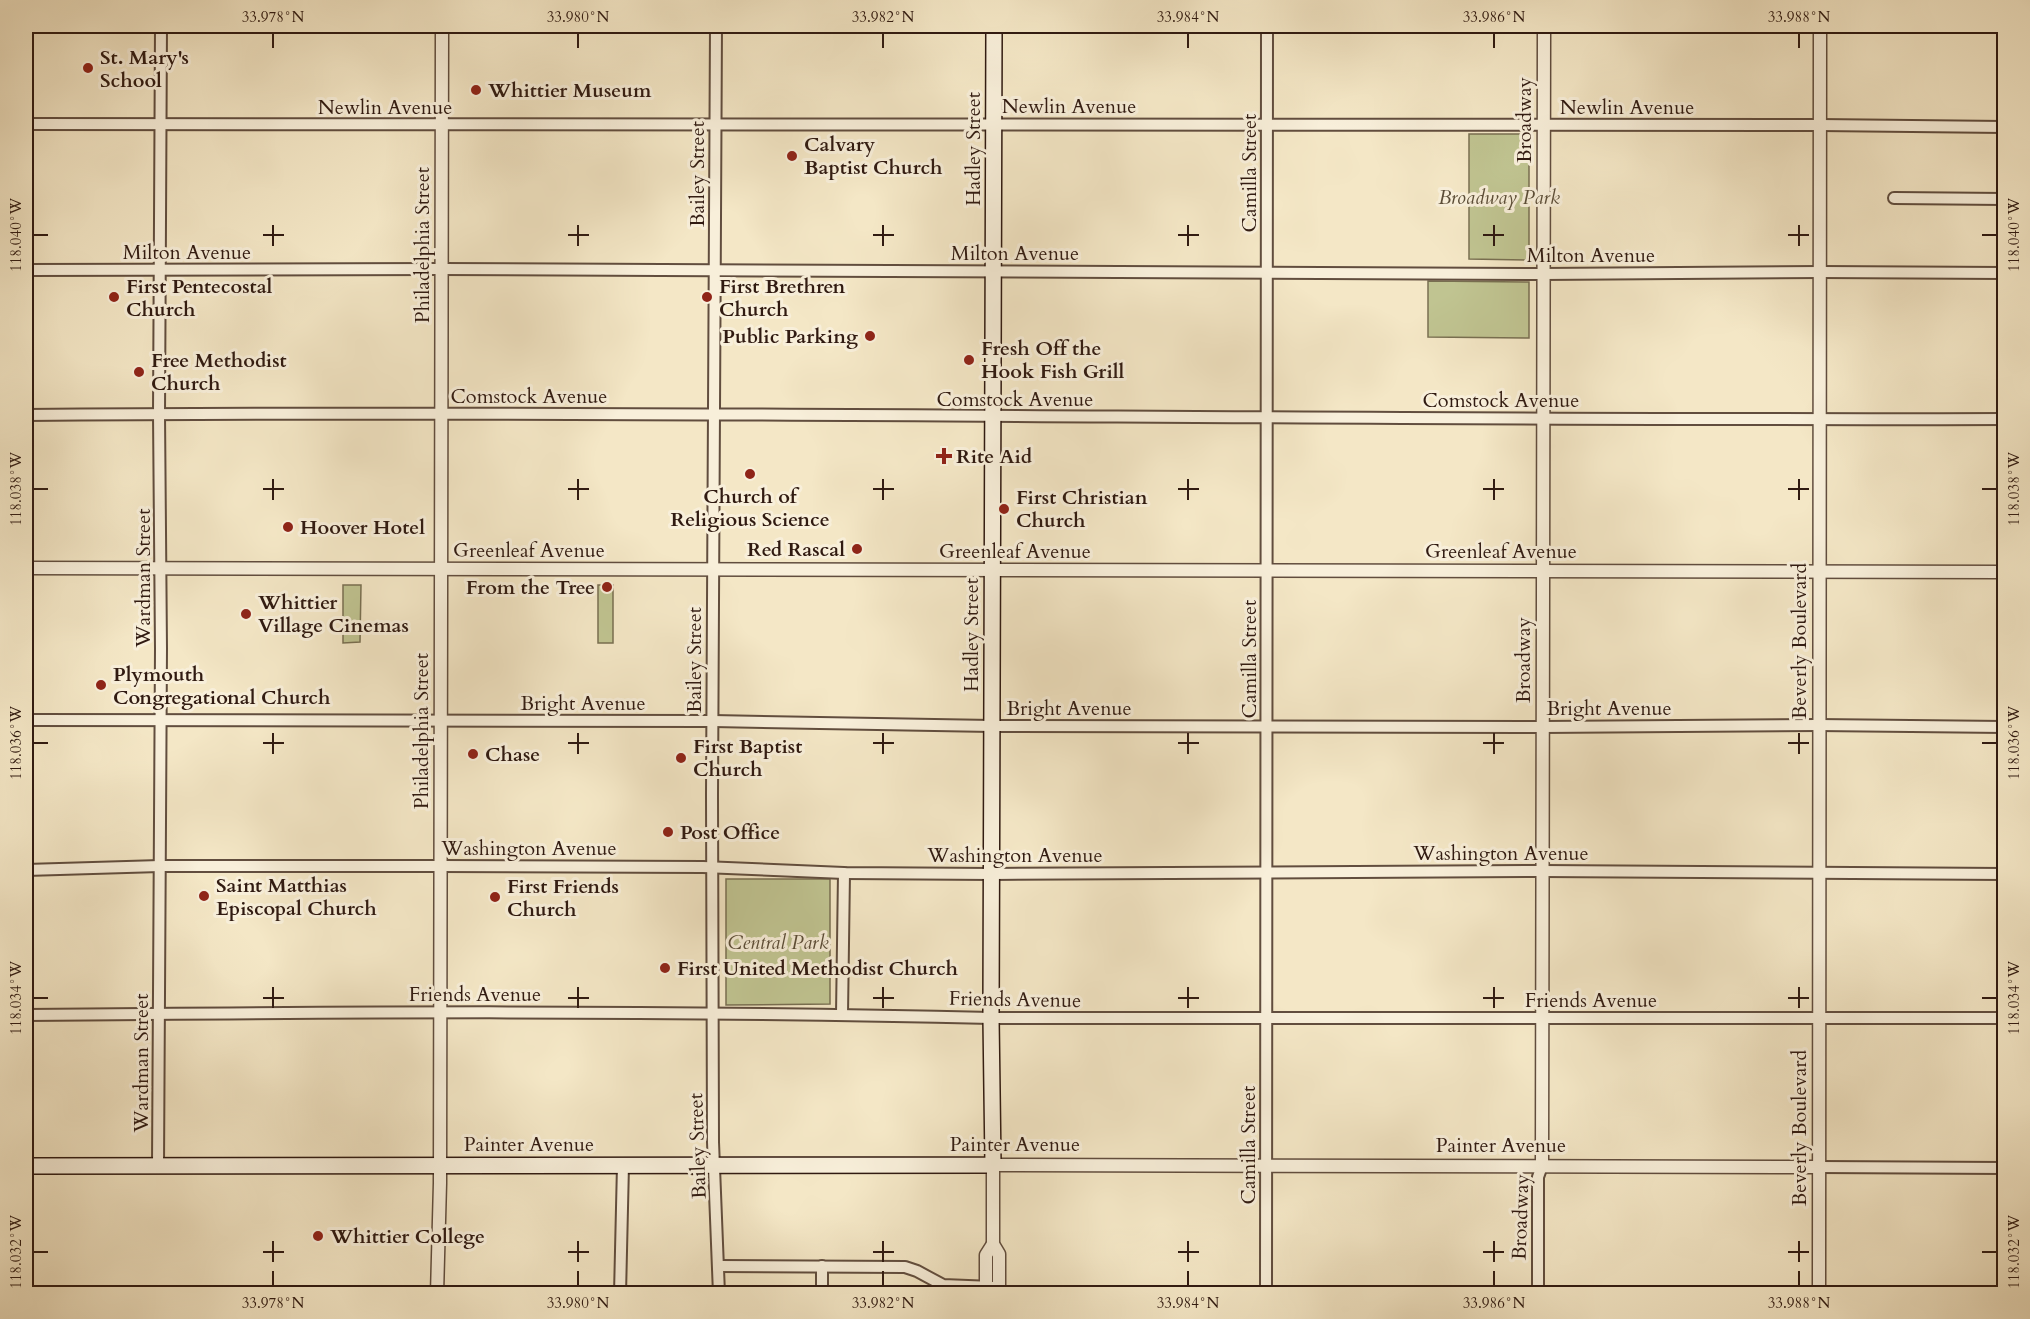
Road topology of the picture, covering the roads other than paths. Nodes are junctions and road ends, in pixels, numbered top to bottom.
1 (161, 26) edge
2 (442, 26) edge
3 (716, 26) edge
4 (994, 26) edge
5 (1268, 26) edge
6 (1544, 26) edge
7 (1820, 26) edge
8 (26, 124) edge
9 (161, 124) junction
10 (716, 124) junction
11 (993, 124) junction
12 (1267, 124) junction
13 (441, 125) junction
14 (1543, 125) junction
15 (1820, 125) junction
16 (2004, 127) edge
17 (1894, 198) dead end
18 (2004, 198) edge
19 (441, 269) junction
20 (26, 270) edge
21 (160, 270) junction
22 (715, 271) junction
23 (994, 271) junction
24 (1267, 271) junction
25 (1821, 272) junction
26 (2004, 273) edge
27 (1543, 274) junction
28 (714, 413) junction
29 (159, 414) junction
30 (441, 414) junction
31 (26, 415) edge
32 (993, 417) junction
33 (1267, 418) junction
34 (1543, 418) junction
35 (1818, 419) junction
36 (2004, 419) edge
37 (26, 568) edge
38 (161, 568) junction
39 (441, 569) junction
40 (712, 570) junction
41 (1543, 570) junction
42 (1819, 570) junction
43 (992, 571) junction
44 (1267, 571) junction
45 (2004, 572) edge
46 (26, 720) edge
47 (160, 720) junction
48 (713, 721) junction
49 (441, 722) junction
50 (1267, 725) junction
51 (1818, 725) junction
52 (992, 726) junction
53 (1542, 727) junction
54 (2004, 727) edge
55 (160, 866) junction
56 (440, 866) junction
57 (714, 869) junction
58 (26, 870) edge
59 (1542, 871) junction
60 (1266, 872) junction
61 (1818, 872) junction
62 (844, 873) junction
63 (993, 874) junction
64 (2004, 874) edge
65 (440, 1011) junction
66 (159, 1014) junction
67 (713, 1014) junction
68 (842, 1014) junction
69 (26, 1015) edge
70 (1266, 1017) junction
71 (991, 1018) junction
72 (1542, 1018) junction
73 (1818, 1018) junction
74 (2004, 1018) edge
75 (440, 1165) junction
76 (622, 1165) junction
77 (715, 1165) junction
78 (993, 1165) junction
79 (26, 1166) edge
80 (158, 1166) junction
81 (1266, 1166) junction
82 (1542, 1166) junction
83 (1819, 1167) junction
84 (2004, 1168) edge
85 (993, 1244) junction
86 (719, 1266) junction
87 (822, 1266) junction
88 (986, 1290) edge
89 (999, 1290) edge
90 (437, 1293) edge
91 (620, 1293) edge
92 (718, 1293) edge
93 (822, 1293) edge
94 (1266, 1293) edge
95 (1538, 1293) edge
96 (1819, 1293) edge

1 - 9 street, Wardman Street
2 - 13 street, Philadelphia Street
3 - 10 street, Bailey Street
4 - 11 main road, Hadley Street
5 - 12 street, Camilla Street
6 - 14 street, Broadway
7 - 15 street, Beverly Boulevard
8 - 9 street, Newlin Avenue
9 - 13 street, Newlin Avenue
9 - 21 street, Wardman Street
10 - 11 street, Newlin Avenue
10 - 13 street, Newlin Avenue
10 - 22 street, Bailey Street
11 - 12 street, Newlin Avenue
11 - 23 main road, Hadley Street
12 - 14 street, Newlin Avenue
12 - 24 street, Camilla Street
13 - 19 street, Philadelphia Street
14 - 15 street, Newlin Avenue
14 - 27 street, Broadway
15 - 16 street, Newlin Avenue
15 - 25 street, Beverly Boulevard
17 - 18 street
19 - 21 street, Milton Avenue
19 - 22 street, Milton Avenue
19 - 30 street, Philadelphia Street
20 - 21 street, Milton Avenue
21 - 29 street, Wardman Street
22 - 23 street, Milton Avenue
22 - 28 street, Bailey Street
23 - 24 street, Milton Avenue
23 - 32 main road, Hadley Street
24 - 27 street, Milton Avenue
24 - 33 street, Camilla Street
25 - 26 street, Milton Avenue
25 - 27 street, Milton Avenue
25 - 35 street, Beverly Boulevard
27 - 34 street, Broadway
28 - 30 street, Comstock Avenue
28 - 32 street, Comstock Avenue
28 - 40 street, Bailey Street
29 - 30 street, Comstock Avenue
29 - 31 street, Comstock Avenue
29 - 38 street, Wardman Street
30 - 39 street, Philadelphia Street
32 - 33 street, Comstock Avenue
32 - 43 main road, Hadley Street
33 - 34 street, Comstock Avenue
33 - 44 street, Camilla Street
34 - 35 street, Comstock Avenue
34 - 41 street, Broadway
35 - 36 street, Comstock Avenue
35 - 42 street, Beverly Boulevard
37 - 38 street, Greenleaf Avenue
38 - 39 street, Greenleaf Avenue
38 - 47 street, Wardman Street
39 - 40 street, Greenleaf Avenue
39 - 49 street, Philadelphia Street
40 - 43 street, Greenleaf Avenue
40 - 48 street, Bailey Street
41 - 42 street, Greenleaf Avenue
41 - 44 street, Greenleaf Avenue
41 - 53 street, Broadway
42 - 45 street, Greenleaf Avenue
42 - 51 street, Beverly Boulevard
43 - 44 street, Greenleaf Avenue
43 - 52 main road, Hadley Street
44 - 50 street, Camilla Street
46 - 47 street, Bright Avenue
47 - 49 street, Bright Avenue
47 - 55 street, Wardman Street
48 - 49 street, Bright Avenue
48 - 52 street, Bright Avenue
48 - 57 street, Bailey Street
49 - 56 street, Philadelphia Street
50 - 52 street, Bright Avenue
50 - 53 street, Bright Avenue
50 - 60 street, Camilla Street
51 - 53 street, Bright Avenue
51 - 54 street, Bright Avenue
51 - 61 street, Beverly Boulevard
52 - 63 main road, Hadley Street
53 - 59 street, Broadway
55 - 56 street, Washington Avenue
55 - 58 street, Washington Avenue
55 - 66 street, Wardman Street
56 - 57 street, Washington Avenue
56 - 65 street, Philadelphia Street
57 - 62 street, Washington Avenue
57 - 67 street, Bailey Street
59 - 60 street, Washington Avenue
59 - 61 street, Washington Avenue
59 - 72 street, Broadway
60 - 63 street, Washington Avenue
60 - 70 street, Camilla Street
61 - 64 street, Washington Avenue
61 - 73 street, Beverly Boulevard
62 - 63 street, Washington Avenue
62 - 68 street
63 - 71 main road, Hadley Street
65 - 66 street, Friends Avenue
65 - 67 street, Friends Avenue
65 - 75 street, Philadelphia Street
66 - 69 street, Friends Avenue
66 - 80 street, Wardman Street
67 - 68 street, Friends Avenue
67 - 77 street, Bailey Street
68 - 71 street, Friends Avenue
70 - 71 street, Friends Avenue
70 - 72 street, Friends Avenue
70 - 81 street, Camilla Street
71 - 78 main road, Hadley Street
72 - 73 street, Friends Avenue
72 - 82 street, Broadway
73 - 74 street, Friends Avenue
73 - 83 street, Beverly Boulevard
75 - 76 main road, Painter Avenue
75 - 80 main road, Painter Avenue
75 - 90 street, Philadelphia Street
76 - 77 main road, Painter Avenue
76 - 91 street
77 - 78 main road, Painter Avenue
77 - 86 street, Bailey Street
78 - 81 street, Painter Avenue
78 - 85 street, Hadley Street
79 - 80 main road, Painter Avenue
81 - 82 street, Painter Avenue
81 - 94 street, Camilla Street
82 - 83 street, Painter Avenue
82 - 95 street, Broadway
83 - 84 street, Painter Avenue
83 - 96 street, Beverly Boulevard
85 - 88 street, Hadley Street
85 - 89 street, Hadley Street
86 - 87 street
86 - 92 street, Bailey Street
87 - 88 street
87 - 93 street
88 - 89 street

